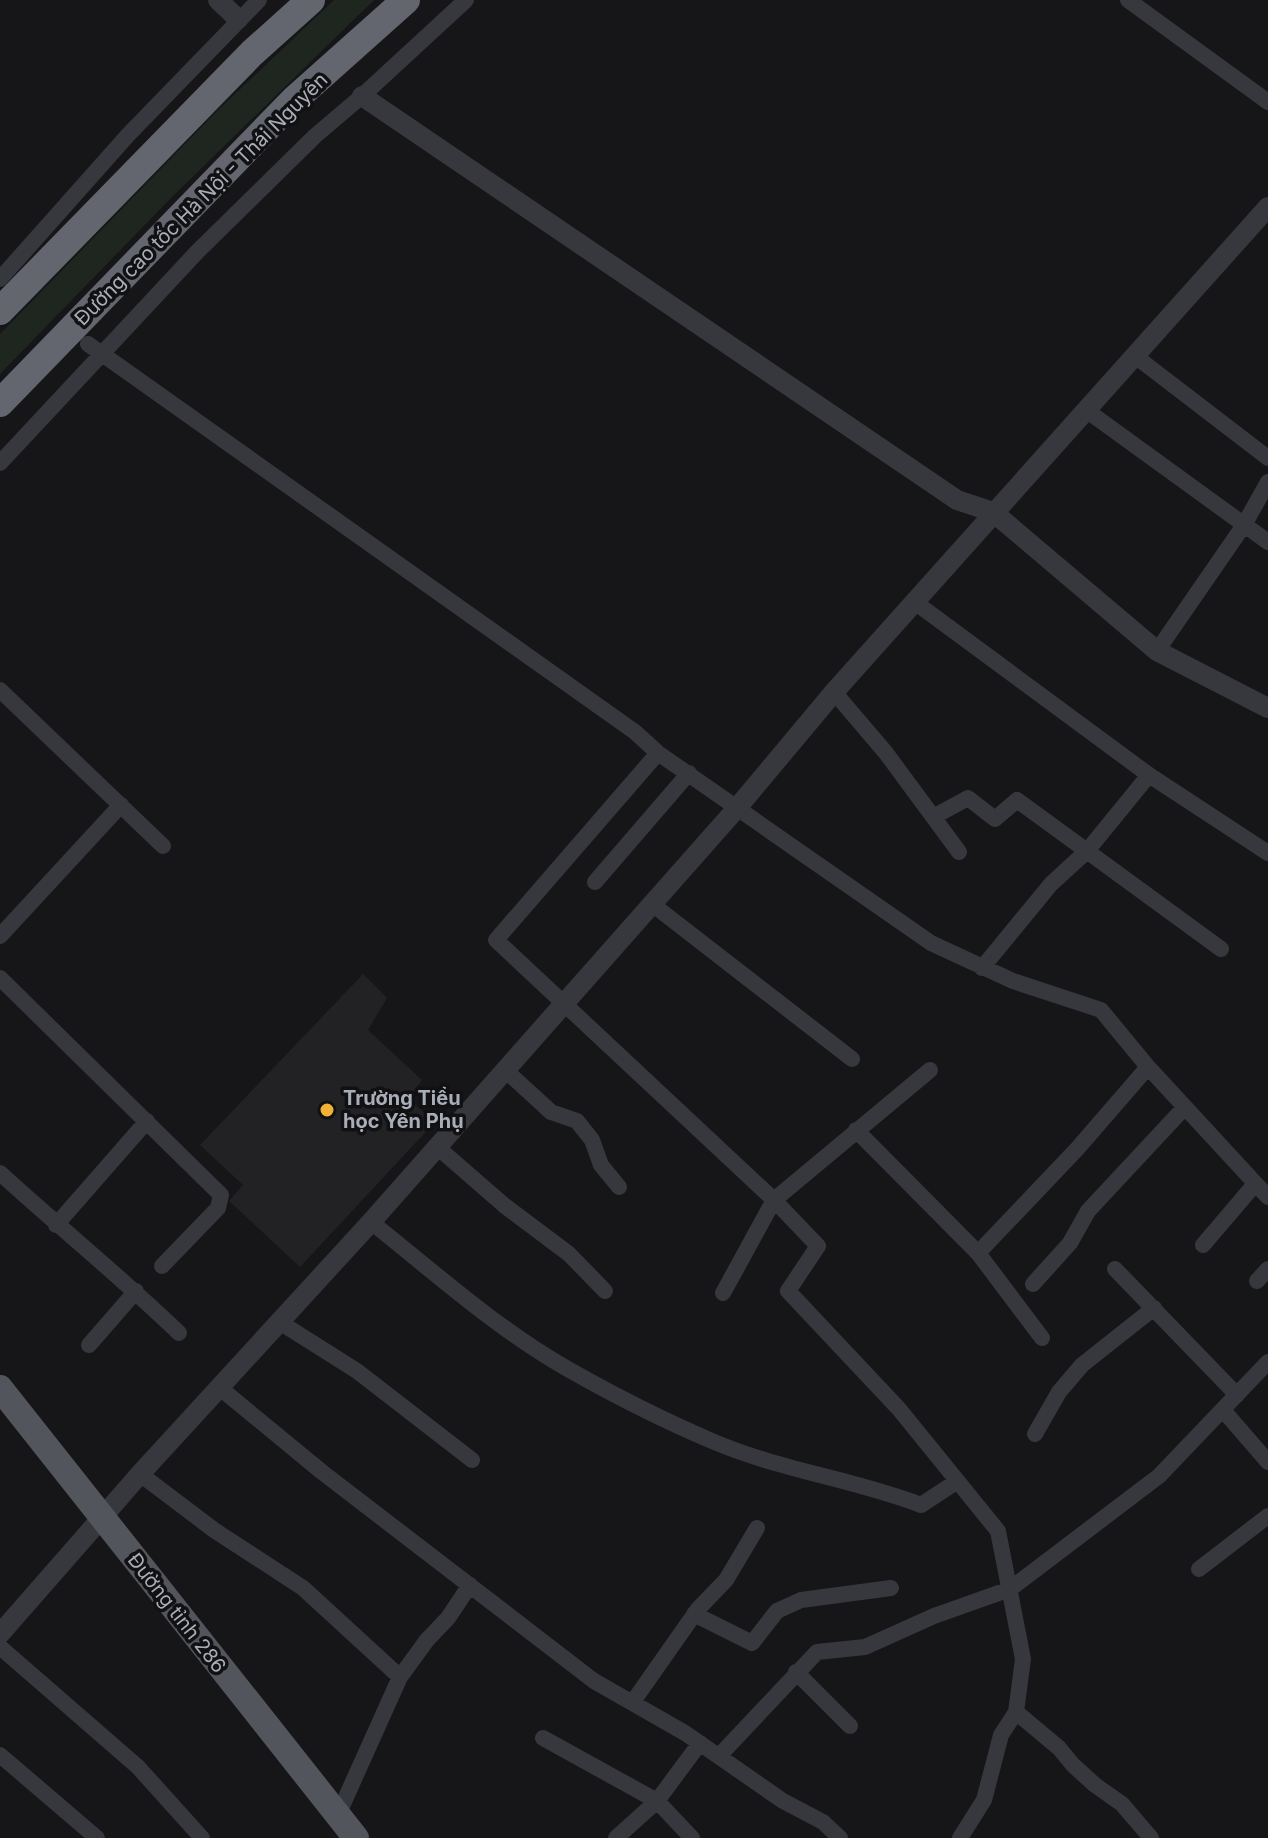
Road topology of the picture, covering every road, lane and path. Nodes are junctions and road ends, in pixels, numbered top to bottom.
1 (218, 0) edge
2 (259, 0) edge
3 (311, 0) edge
4 (406, 0) edge
5 (466, 0) edge
6 (1128, 0) edge
7 (238, 19) junction
8 (362, 96) junction
9 (1268, 102) edge
10 (1268, 207) edge
11 (0, 279) edge
12 (0, 311) edge
13 (88, 344) dead end
14 (103, 354) junction
15 (1135, 356) junction
16 (0, 403) edge
17 (1086, 410) junction
18 (1268, 458) edge
19 (0, 463) edge
20 (1268, 482) edge
21 (993, 512) junction
22 (1244, 525) junction
23 (1268, 542) edge
24 (916, 603) junction
25 (1157, 651) junction
26 (0, 690) edge
27 (834, 692) junction
28 (1268, 708) edge
29 (658, 753) junction
30 (689, 773) junction
31 (1149, 775) junction
32 (121, 805) junction
33 (737, 808) junction
34 (933, 817) junction
35 (163, 846) dead end
36 (1087, 851) junction
37 (959, 852) dead end
38 (1268, 853) edge
39 (595, 882) dead end
40 (652, 904) junction
41 (0, 936) edge
42 (1221, 949) dead end
43 (982, 968) junction
44 (0, 978) edge
45 (564, 1005) junction
46 (852, 1059) dead end
47 (1148, 1067) junction
48 (505, 1070) junction
49 (930, 1070) dead end
50 (1185, 1107) junction
51 (147, 1121) junction
52 (856, 1130) junction
53 (436, 1146) junction
54 (0, 1173) edge
55 (1255, 1184) junction
56 (619, 1187) dead end
57 (1268, 1197) edge
58 (774, 1200) junction
59 (371, 1222) junction
60 (56, 1225) junction
61 (1203, 1245) dead end
62 (978, 1253) junction
63 (162, 1266) dead end
64 (1115, 1269) dead end
65 (1033, 1284) dead end
66 (136, 1291) junction
67 (605, 1291) dead end
68 (723, 1293) dead end
69 (1154, 1308) junction
70 (281, 1323) junction
71 (179, 1333) dead end
72 (1042, 1338) dead end
73 (89, 1345) dead end
74 (1268, 1362) edge
75 (0, 1388) edge
76 (220, 1388) junction
77 (1237, 1395) junction
78 (1223, 1410) junction
79 (1035, 1434) dead end
80 (472, 1460) dead end
81 (1268, 1462) edge
82 (140, 1474) junction
83 (956, 1482) junction
84 (102, 1516) junction
85 (1268, 1516) edge
86 (757, 1528) dead end
87 (1199, 1569) dead end
88 (470, 1585) junction
89 (891, 1588) dead end
90 (1010, 1589) junction
91 (694, 1614) junction
92 (0, 1634) edge
93 (0, 1647) edge
94 (796, 1672) junction
95 (400, 1677) junction
96 (632, 1703) junction
97 (1016, 1712) junction
98 (850, 1726) dead end
99 (543, 1738) dead end
100 (700, 1743) junction
101 (0, 1755) edge
102 (719, 1756) junction
103 (657, 1801) junction
104 (338, 1815) junction
105 (97, 1838) edge
106 (202, 1838) edge
107 (356, 1838) edge
108 (616, 1838) edge
109 (692, 1838) edge
110 (840, 1838) edge
111 (960, 1838) edge
112 (1151, 1838) edge

1 - 7 street
2 - 7 street
3 - 12 highway
4 - 16 highway, Đường cao tốc Hà Nội - Thái Nguyên
5 - 8 street
6 - 9 street
7 - 11 street
8 - 14 street
8 - 21 street
10 - 15 street
13 - 14 street
14 - 19 street
14 - 29 street
15 - 17 street
15 - 18 street
17 - 21 street
17 - 22 street
20 - 22 street
21 - 24 street
21 - 25 street
22 - 23 street
22 - 25 street
24 - 27 street
24 - 31 street
25 - 28 street
26 - 32 street
27 - 33 street
27 - 34 street
29 - 30 street
29 - 45 street
30 - 33 street
30 - 39 street
31 - 36 street
31 - 38 street
32 - 35 street
32 - 41 street
33 - 40 street
33 - 43 street
34 - 36 street
34 - 37 street
36 - 42 street
36 - 43 street
40 - 45 street
40 - 46 street
43 - 47 street
44 - 51 street
45 - 48 street
45 - 58 street
47 - 50 street
47 - 62 street
48 - 53 street
48 - 56 street
49 - 52 street
50 - 55 street
50 - 65 street
51 - 60 street
51 - 63 street
52 - 58 street
52 - 62 street
53 - 59 street
53 - 67 street
54 - 60 street
55 - 57 street
55 - 61 street
58 - 68 street
58 - 83 street
59 - 70 street
59 - 83 street
60 - 66 street
62 - 72 street
64 - 69 street
66 - 71 street
66 - 73 street
69 - 77 street
69 - 79 street
70 - 76 street
70 - 80 street
74 - 77 street
75 - 84 main road, Đường tỉnh 286
76 - 82 street
76 - 88 street
77 - 78 street
78 - 81 street
78 - 90 street
82 - 84 street
82 - 95 street
83 - 90 street
84 - 92 street
84 - 104 main road, Đường tỉnh 286
85 - 87 street
86 - 91 street
88 - 95 street
88 - 96 street
89 - 91 street
90 - 94 street
90 - 97 street
91 - 96 street
93 - 106 street
94 - 98 street
94 - 102 street
95 - 104 street
96 - 100 street
97 - 111 street
97 - 112 street
99 - 103 street
100 - 102 street
100 - 103 street
101 - 105 street
102 - 110 street
103 - 108 street
103 - 109 street
104 - 107 main road, Đường tỉnh 286

